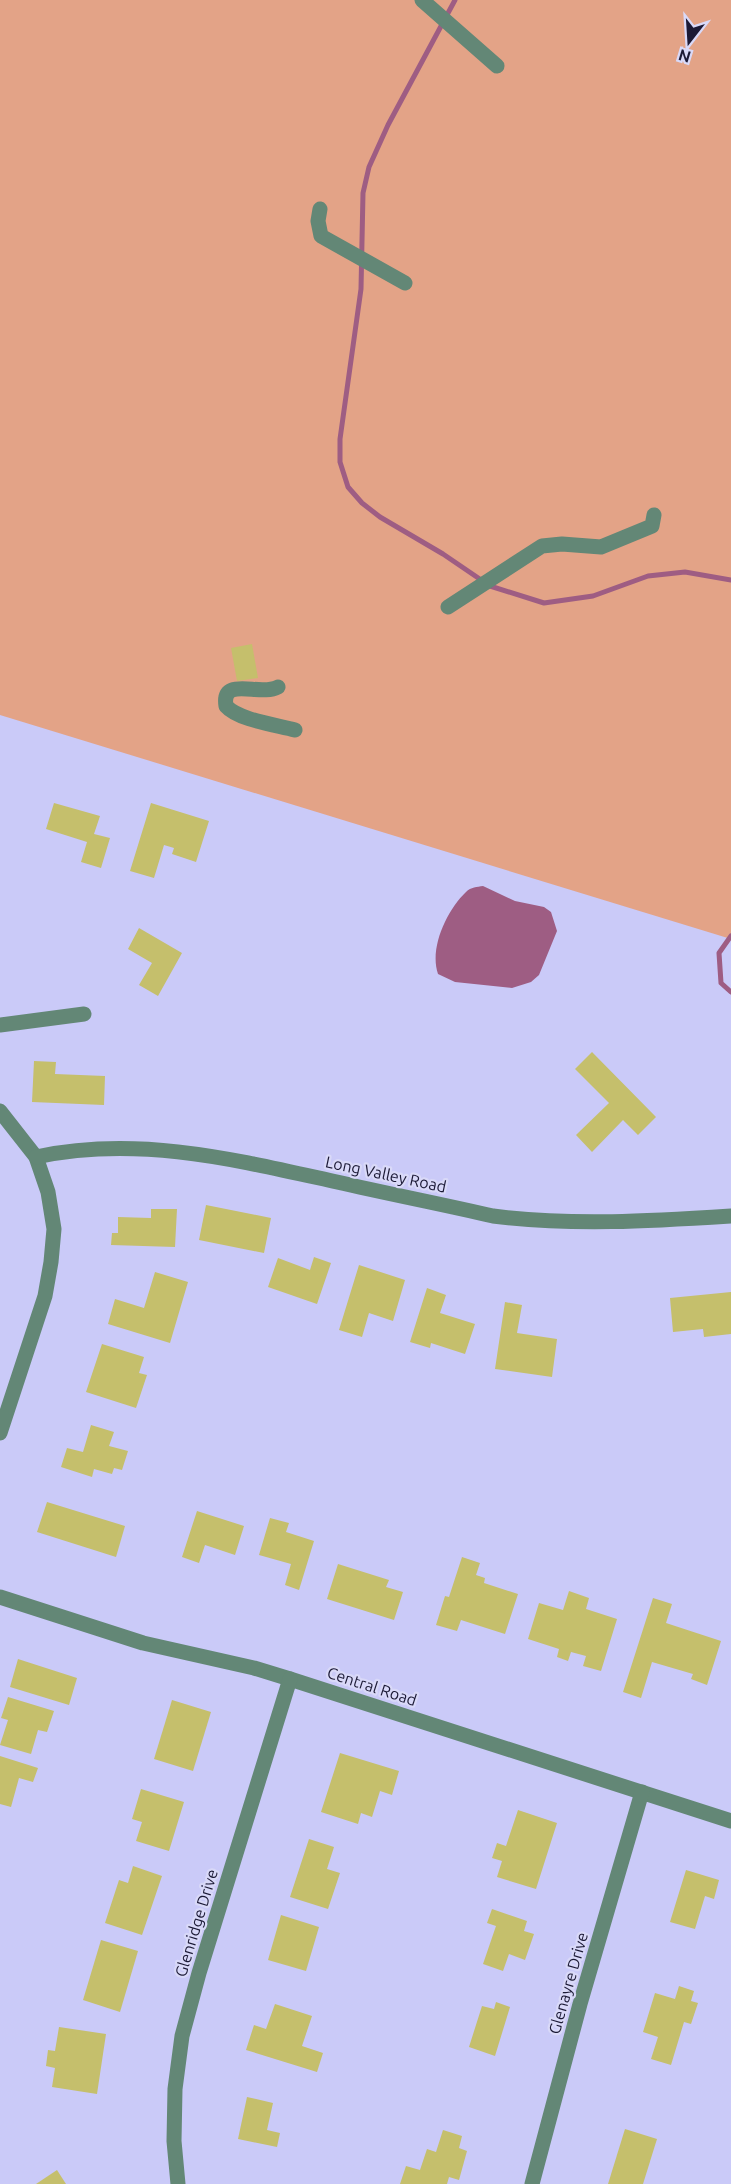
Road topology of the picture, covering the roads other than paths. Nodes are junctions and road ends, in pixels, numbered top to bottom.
1 (426, 4) edge
2 (497, 66) dead end
3 (320, 209) dead end
4 (405, 283) dead end
5 (654, 515) dead end
6 (448, 607) dead end
7 (278, 687) dead end
8 (295, 730) dead end
9 (84, 1014) dead end
10 (0, 1025) edge
11 (0, 1111) edge
12 (36, 1157) junction
13 (731, 1216) edge
14 (0, 1433) edge
15 (0, 1597) edge
16 (290, 1679) junction
17 (642, 1792) junction
18 (731, 1821) edge
19 (178, 2184) edge
20 (532, 2184) edge

1 - 2 street
3 - 4 street
5 - 6 street
7 - 8 street
9 - 10 street
11 - 12 street
12 - 13 street, Long Valley Road
12 - 14 street
15 - 16 street, Central Road
16 - 17 street, Central Road
16 - 19 street, Glenridge Drive
17 - 18 street, Central Road
17 - 20 street, Glenayre Drive

